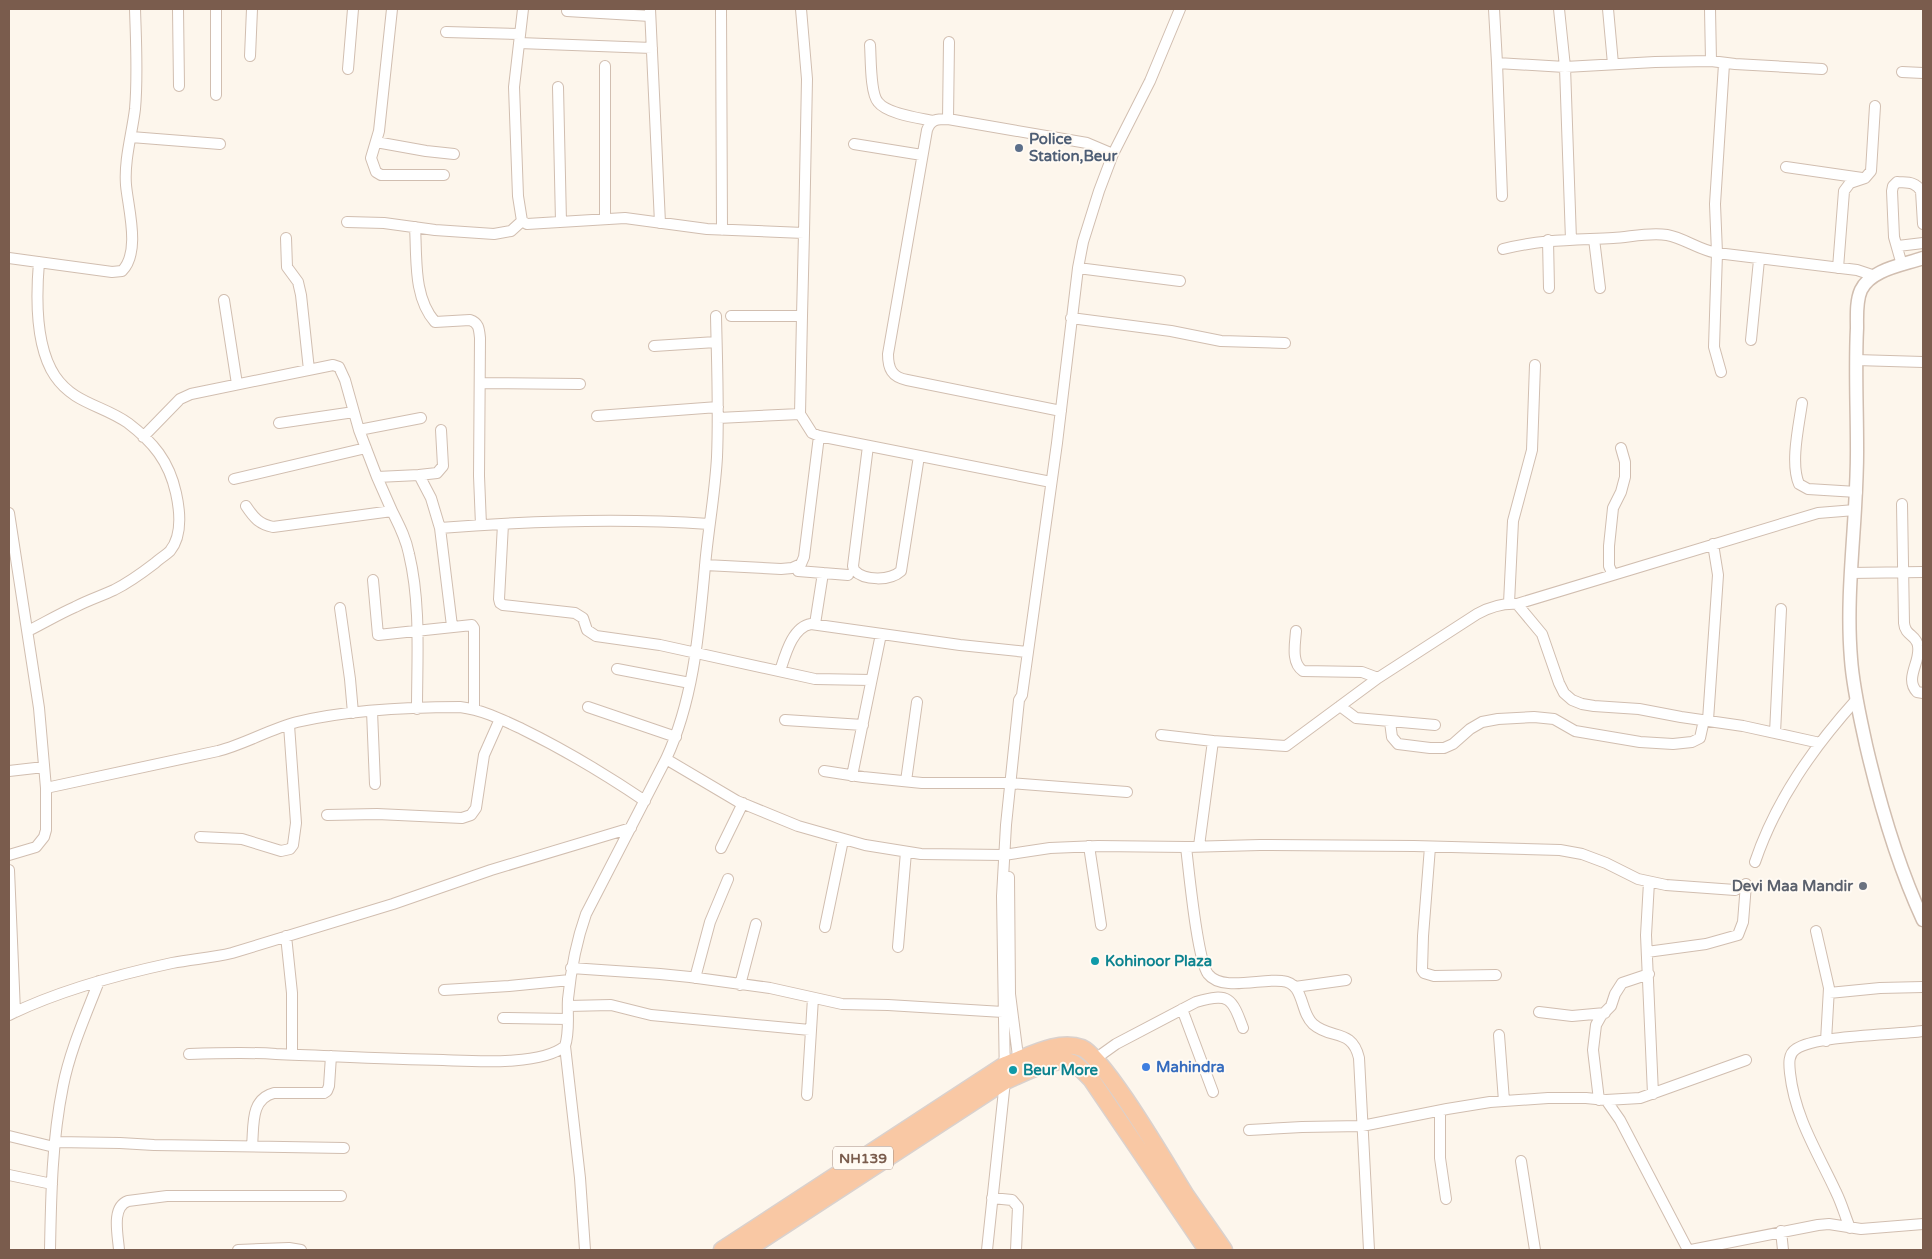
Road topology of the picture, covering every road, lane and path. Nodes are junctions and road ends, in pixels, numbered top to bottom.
1 (135, 9) edge
2 (178, 9) edge
3 (216, 9) edge
4 (252, 9) edge
5 (352, 9) edge
6 (392, 9) edge
7 (523, 9) edge
8 (721, 9) edge
9 (802, 9) edge
10 (1180, 9) edge
11 (1494, 9) edge
12 (1559, 9) edge
13 (1608, 9) edge
14 (1710, 9) edge
15 (567, 10) dead end
16 (650, 12) edge
17 (446, 32) dead end
18 (520, 38) junction
19 (949, 42) dead end
20 (870, 45) dead end
21 (652, 48) junction
22 (250, 56) dead end
23 (1711, 61) junction
24 (1497, 63) junction
25 (1613, 64) junction
26 (1724, 64) junction
27 (604, 66) dead end
28 (1565, 68) junction
29 (348, 69) dead end
30 (1822, 69) dead end
31 (1902, 72) dead end
32 (1923, 73) edge
33 (179, 86) dead end
34 (558, 87) dead end
35 (216, 95) dead end
36 (1875, 106) dead end
37 (948, 119) junction
38 (933, 120) junction
39 (131, 137) junction
40 (376, 142) junction
41 (220, 144) dead end
42 (854, 144) dead end
43 (454, 154) dead end
44 (1113, 154) junction
45 (922, 155) junction
46 (1786, 167) dead end
47 (444, 175) dead end
48 (1865, 178) junction
49 (1502, 196) dead end
50 (604, 219) junction
51 (522, 221) junction
52 (347, 222) dead end
53 (561, 222) junction
54 (660, 223) junction
55 (1923, 224) edge
56 (415, 227) junction
57 (722, 230) junction
58 (804, 233) junction
59 (286, 238) dead end
60 (1594, 239) junction
61 (1548, 240) junction
62 (1570, 240) junction
63 (1923, 243) edge
64 (1898, 246) junction
65 (1503, 249) dead end
66 (1717, 253) junction
67 (9, 258) edge
68 (1923, 258) edge
69 (1759, 260) junction
70 (38, 262) junction
71 (1902, 265) junction
72 (1078, 268) junction
73 (1838, 268) junction
74 (1875, 276) junction
75 (1180, 280) dead end
76 (1549, 288) dead end
77 (1600, 288) dead end
78 (224, 300) dead end
79 (716, 316) dead end
80 (731, 316) dead end
81 (802, 316) junction
82 (1071, 318) junction
83 (1751, 340) dead end
84 (716, 342) junction
85 (1285, 343) dead end
86 (654, 346) dead end
87 (1856, 360) junction
88 (1923, 362) edge
89 (1535, 366) dead end
90 (309, 370) junction
91 (1721, 372) dead end
92 (480, 383) junction
93 (237, 384) junction
94 (580, 384) dead end
95 (1802, 402) dead end
96 (718, 407) junction
97 (1061, 411) junction
98 (354, 412) junction
99 (800, 414) junction
100 (597, 416) dead end
101 (421, 418) dead end
102 (718, 418) junction
103 (278, 423) dead end
104 (359, 430) junction
105 (441, 430) dead end
106 (819, 436) junction
107 (143, 437) junction
108 (868, 446) junction
109 (366, 448) junction
110 (1621, 448) dead end
111 (919, 456) junction
112 (420, 475) junction
113 (377, 477) junction
114 (234, 479) dead end
115 (1051, 482) junction
116 (1857, 492) junction
117 (1902, 504) dead end
118 (246, 506) dead end
119 (1855, 510) junction
120 (392, 511) junction
121 (9, 519) edge
122 (503, 524) junction
123 (709, 524) junction
124 (481, 525) junction
125 (440, 528) junction
126 (1713, 544) junction
127 (705, 565) junction
128 (798, 572) dead end
129 (1903, 572) junction
130 (1923, 572) edge
131 (823, 573) junction
132 (1850, 573) junction
133 (1613, 574) junction
134 (848, 576) dead end
135 (373, 580) dead end
136 (1513, 604) junction
137 (340, 608) dead end
138 (1781, 609) dead end
139 (815, 624) junction
140 (452, 626) junction
141 (1296, 630) dead end
142 (28, 631) junction
143 (417, 632) junction
144 (881, 634) junction
145 (1027, 652) junction
146 (695, 653) junction
147 (617, 669) dead end
148 (780, 671) junction
149 (1378, 678) junction
150 (872, 680) junction
151 (690, 683) junction
152 (1923, 694) edge
153 (1856, 700) junction
154 (918, 702) dead end
155 (1340, 706) junction
156 (588, 707) dead end
157 (417, 709) junction
158 (474, 709) junction
159 (372, 712) junction
160 (353, 713) junction
161 (500, 718) junction
162 (785, 720) dead end
163 (1706, 720) junction
164 (1390, 722) junction
165 (289, 725) junction
166 (863, 725) junction
167 (1435, 725) dead end
168 (1775, 733) junction
169 (1160, 736) dead end
170 (676, 737) junction
171 (1213, 741) junction
172 (1820, 743) junction
173 (666, 759) junction
174 (44, 767) junction
175 (9, 771) edge
176 (824, 771) dead end
177 (852, 776) junction
178 (906, 781) junction
179 (1012, 783) junction
180 (376, 784) dead end
181 (46, 788) junction
182 (1127, 792) dead end
183 (645, 801) junction
184 (743, 803) junction
185 (327, 815) dead end
186 (631, 828) junction
187 (200, 837) dead end
188 (843, 840) junction
189 (1089, 846) junction
190 (1199, 846) junction
191 (1186, 847) junction
192 (1430, 847) junction
193 (721, 848) dead end
194 (906, 852) junction
195 (9, 855) edge
196 (1006, 855) junction
197 (1755, 862) dead end
198 (9, 870) edge
199 (728, 878) dead end
200 (1649, 882) junction
201 (1923, 920) edge
202 (756, 924) dead end
203 (1102, 925) dead end
204 (825, 927) dead end
205 (1816, 932) dead end
206 (286, 936) junction
207 (898, 947) dead end
208 (1648, 952) junction
209 (572, 968) junction
210 (1496, 974) dead end
211 (1649, 974) junction
212 (695, 978) junction
213 (570, 980) junction
214 (1346, 980) dead end
215 (99, 981) junction
216 (740, 985) junction
217 (1295, 987) junction
218 (1923, 987) edge
219 (444, 990) dead end
220 (1829, 993) junction
221 (813, 998) junction
222 (568, 1006) junction
223 (1182, 1009) junction
224 (1003, 1012) junction
225 (1539, 1012) dead end
226 (1605, 1012) junction
227 (12, 1013) edge
228 (503, 1018) dead end
229 (568, 1019) junction
230 (1244, 1028) dead end
231 (810, 1030) junction
232 (1923, 1031) edge
233 (1498, 1035) dead end
234 (1826, 1041) junction
235 (565, 1046) junction
236 (189, 1054) dead end
237 (292, 1054) junction
238 (331, 1056) junction
239 (1095, 1059) junction
240 (1746, 1060) dead end
241 (1012, 1070) junction
242 (1213, 1092) dead end
243 (1653, 1094) junction
244 (807, 1095) dead end
245 (1602, 1100) junction
246 (1504, 1101) junction
247 (1440, 1110) junction
248 (1362, 1126) junction
249 (1249, 1130) dead end
250 (9, 1136) edge
251 (55, 1144) junction
252 (252, 1146) junction
253 (344, 1148) dead end
254 (1521, 1161) dead end
255 (9, 1175) edge
256 (52, 1184) junction
257 (835, 1185) junction
258 (341, 1196) dead end
259 (992, 1198) junction
260 (1446, 1200) dead end
261 (1923, 1224) edge
262 (1850, 1228) junction
263 (1781, 1231) junction
264 (50, 1250) edge
265 (119, 1250) edge
266 (238, 1250) edge
267 (301, 1250) edge
268 (585, 1250) edge
269 (722, 1250) edge
270 (746, 1250) edge
271 (987, 1250) edge
272 (1016, 1250) edge
273 (1207, 1250) edge
274 (1224, 1250) edge
275 (1369, 1250) edge
276 (1535, 1250) edge
277 (1690, 1250) edge
278 (1783, 1250) edge

1 - 39 street
2 - 33 street
3 - 35 street
4 - 22 street
5 - 29 street
6 - 40 street
7 - 18 street
8 - 57 street
9 - 58 street
10 - 44 street
11 - 24 street
12 - 28 street
13 - 25 street
14 - 23 street
15 - 16 street
16 - 21 street
17 - 18 street
18 - 21 street
18 - 51 street
19 - 37 street
20 - 38 street
21 - 54 street
23 - 25 street
23 - 26 street
24 - 28 street
24 - 49 street
25 - 28 street
26 - 30 street
26 - 66 street
27 - 50 street
28 - 62 street
31 - 32 street
34 - 53 street
36 - 48 street
37 - 38 street
37 - 44 street
38 - 45 street
39 - 41 street
39 - 70 street
40 - 43 street
40 - 47 street
42 - 45 street
44 - 72 street
45 - 97 street
46 - 48 street
48 - 73 street
50 - 53 street
50 - 54 street
51 - 53 street
51 - 56 street
52 - 56 street
54 - 57 street
55 - 64 street
56 - 92 street
57 - 58 street
58 - 81 street
59 - 90 street
60 - 62 street
60 - 66 street
60 - 77 street
61 - 62 street
61 - 65 street
61 - 76 street
63 - 64 street
64 - 71 street
66 - 69 street
66 - 91 street
67 - 70 street
68 - 71 street
69 - 73 street
69 - 83 street
70 - 107 street
71 - 74 street
72 - 75 street
72 - 82 street
73 - 74 street
74 - 87 street
78 - 93 street
79 - 84 street
80 - 81 street
81 - 99 street
82 - 85 street
82 - 97 street
84 - 86 street
84 - 96 street
87 - 88 street
87 - 116 street
89 - 136 street
90 - 93 street
90 - 98 street
92 - 94 street
92 - 124 street
93 - 107 street
95 - 116 street
96 - 100 street
96 - 102 street
97 - 115 street
98 - 103 street
98 - 104 street
99 - 102 street
99 - 106 street
101 - 104 street
102 - 123 street
104 - 109 street
105 - 112 street
106 - 108 street
106 - 127 street
107 - 142 street
108 - 111 street
108 - 111 street
109 - 113 street
109 - 114 street
110 - 133 street
111 - 115 street
112 - 113 street
112 - 125 street
113 - 120 street
115 - 145 street
116 - 119 street
117 - 129 street
118 - 120 street
119 - 126 street
119 - 132 street
120 - 143 street
121 - 142 street
122 - 123 street
122 - 124 street
122 - 146 street
123 - 127 street
124 - 125 street
125 - 140 street
126 - 133 street
126 - 163 street
127 - 146 street
128 - 131 street
129 - 130 street
129 - 132 street
129 - 152 street
131 - 134 street
131 - 139 street
132 - 153 street
133 - 136 street
135 - 143 street
136 - 149 street
136 - 163 street
137 - 160 street
138 - 168 street
139 - 144 street
139 - 148 street
140 - 143 street
140 - 158 street
141 - 149 street
142 - 174 street
143 - 157 street
144 - 145 street
144 - 150 street
145 - 179 street
146 - 148 street
146 - 151 street
147 - 151 street
148 - 150 street
149 - 155 street
150 - 166 street
151 - 170 street
153 - 172 street
153 - 201 street
154 - 178 street
155 - 164 street
155 - 171 street
156 - 170 street
157 - 158 street
157 - 159 street
158 - 161 street
159 - 160 street
159 - 180 street
160 - 165 street
161 - 183 street
161 - 185 street
162 - 166 street
163 - 164 street
163 - 168 street
164 - 167 street
165 - 181 street
165 - 187 street
166 - 177 street
168 - 172 street
169 - 171 street
170 - 173 street
171 - 190 street
172 - 197 street
173 - 183 street
173 - 184 street
174 - 175 street
174 - 181 street
176 - 177 street
177 - 178 street
178 - 179 street
179 - 182 street
179 - 196 street
181 - 195 street
183 - 186 street
184 - 188 street
184 - 193 street
186 - 206 street
186 - 209 street
188 - 194 street
188 - 204 street
189 - 191 street
189 - 196 street
189 - 203 street
190 - 191 street
190 - 192 street
191 - 217 street
192 - 200 street
192 - 210 street
194 - 196 street
194 - 207 street
196 - 224 street
196 - 241 street
198 - 227 street
199 - 212 street
200 - 208 street
200 - 208 street
202 - 216 street
205 - 220 street
206 - 215 street
206 - 237 street
208 - 211 street
209 - 212 street
209 - 213 street
211 - 226 street
211 - 243 street
212 - 216 street
213 - 219 street
213 - 222 street
214 - 217 street
215 - 227 street
215 - 251 street
216 - 221 street
217 - 248 street
218 - 220 street
220 - 234 street
221 - 224 street
221 - 231 street
222 - 229 street
222 - 231 street
223 - 230 street
223 - 239 street
223 - 242 street
224 - 241 street
225 - 226 street
226 - 245 street
228 - 229 street
229 - 235 street
231 - 244 street
232 - 234 street
233 - 246 street
234 - 262 street
235 - 238 street
235 - 268 street
236 - 237 street
237 - 238 street
238 - 252 street
239 - 241 highway, NH139
239 - 274 highway, NH139
240 - 243 street
241 - 257 highway, NH139
241 - 259 street
241 - 273 highway, NH139
243 - 245 street
245 - 246 street
245 - 277 street
246 - 247 street
247 - 248 street
247 - 260 street
248 - 249 street
248 - 275 street
250 - 251 street
251 - 252 street
251 - 256 street
252 - 253 street
254 - 276 street
255 - 256 street
256 - 264 street
257 - 269 highway, NH139
257 - 270 highway, NH139
258 - 265 street
259 - 271 street
259 - 272 street
261 - 262 street
262 - 263 street
263 - 277 street
263 - 278 street
266 - 267 street

